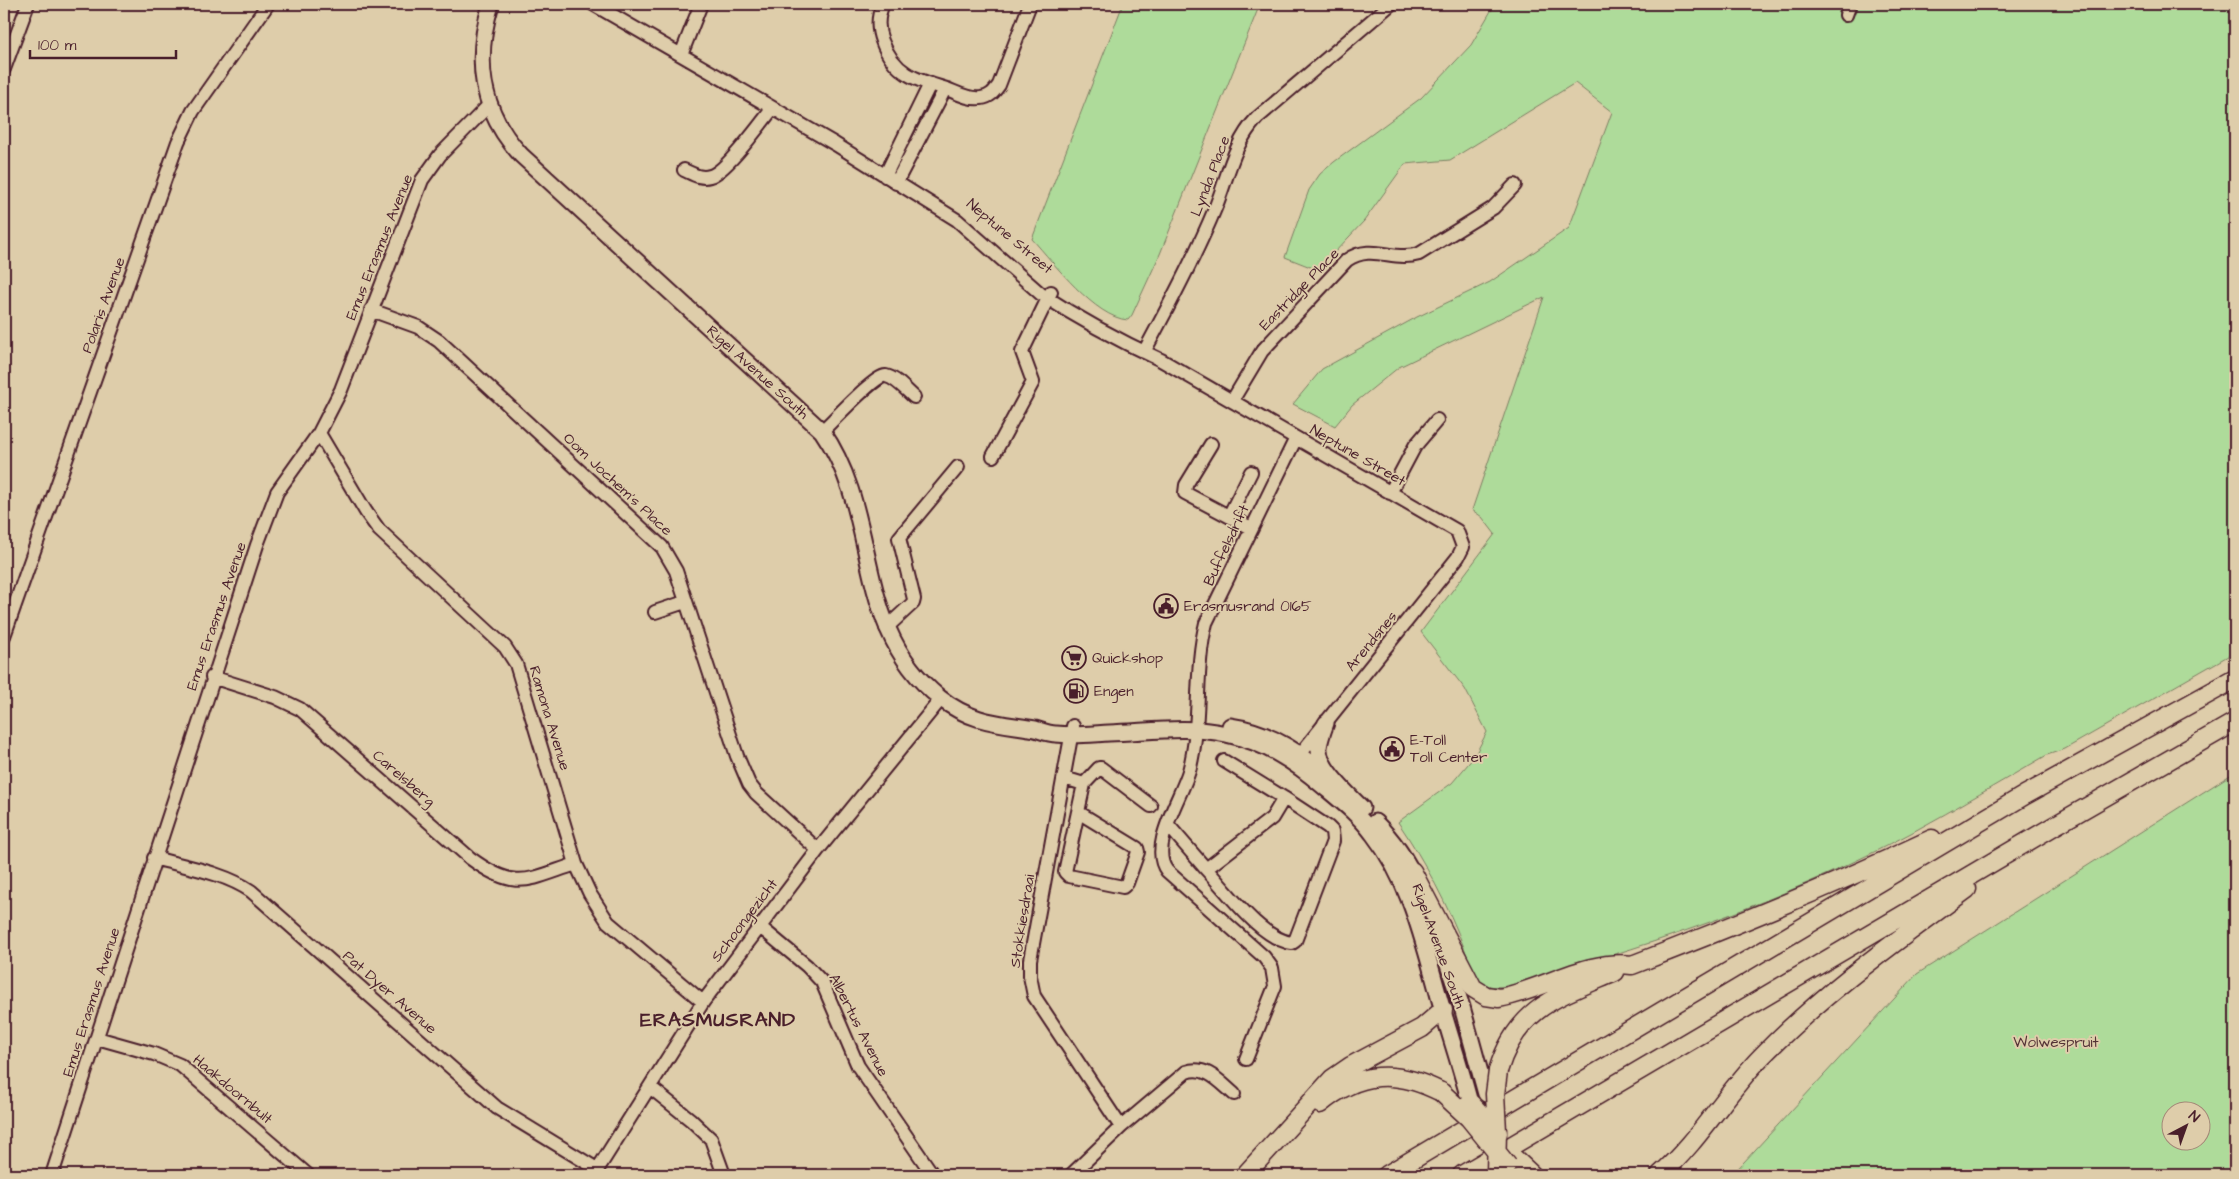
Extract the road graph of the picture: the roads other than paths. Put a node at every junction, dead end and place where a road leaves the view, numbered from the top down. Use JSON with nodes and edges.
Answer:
{"nodes":[{"id":1,"x":28,"y":4,"type":"edge"},
{"id":2,"x":268,"y":4,"type":"edge"},
{"id":3,"x":492,"y":4,"type":"edge"},
{"id":4,"x":593,"y":4,"type":"edge"},
{"id":5,"x":701,"y":4,"type":"edge"},
{"id":6,"x":883,"y":4,"type":"edge"},
{"id":7,"x":1030,"y":4,"type":"edge"},
{"id":8,"x":1391,"y":4,"type":"edge"},
{"id":9,"x":681,"y":55,"type":"junction"},
{"id":10,"x":4,"y":70,"type":"edge"},
{"id":11,"x":930,"y":84,"type":"junction"},
{"id":12,"x":945,"y":89,"type":"junction"},
{"id":13,"x":488,"y":106,"type":"junction"},
{"id":14,"x":773,"y":108,"type":"junction"},
{"id":15,"x":684,"y":170,"type":"dead end"},
{"id":16,"x":892,"y":177,"type":"junction"},
{"id":17,"x":1515,"y":185,"type":"dead end"},
{"id":18,"x":1049,"y":295,"type":"junction"},
{"id":19,"x":371,"y":310,"type":"junction"},
{"id":20,"x":1145,"y":350,"type":"junction"},
{"id":21,"x":914,"y":396,"type":"dead end"},
{"id":22,"x":1232,"y":401,"type":"junction"},
{"id":23,"x":1437,"y":420,"type":"dead end"},
{"id":24,"x":822,"y":431,"type":"junction"},
{"id":25,"x":318,"y":433,"type":"junction"},
{"id":26,"x":1296,"y":438,"type":"junction"},
{"id":27,"x":1211,"y":444,"type":"dead end"},
{"id":28,"x":993,"y":456,"type":"dead end"},
{"id":29,"x":958,"y":467,"type":"dead end"},
{"id":30,"x":1250,"y":472,"type":"dead end"},
{"id":31,"x":1390,"y":493,"type":"junction"},
{"id":32,"x":1229,"y":516,"type":"junction"},
{"id":33,"x":1251,"y":528,"type":"junction"},
{"id":34,"x":1459,"y":536,"type":"joint"},
{"id":35,"x":685,"y":602,"type":"junction"},
{"id":36,"x":655,"y":612,"type":"dead end"},
{"id":37,"x":886,"y":628,"type":"junction"},
{"id":38,"x":4,"y":636,"type":"edge"},
{"id":39,"x":212,"y":677,"type":"junction"},
{"id":40,"x":2235,"y":679,"type":"edge"},
{"id":41,"x":941,"y":699,"type":"junction"},
{"id":42,"x":2235,"y":722,"type":"edge"},
{"id":43,"x":1326,"y":723,"type":"junction"},
{"id":44,"x":1196,"y":726,"type":"junction"},
{"id":45,"x":1073,"y":730,"type":"junction"},
{"id":46,"x":1297,"y":759,"type":"junction"},
{"id":47,"x":1224,"y":761,"type":"dead end"},
{"id":48,"x":1064,"y":778,"type":"junction"},
{"id":49,"x":1084,"y":784,"type":"junction"},
{"id":50,"x":2025,"y":795,"type":"junction"},
{"id":51,"x":1284,"y":798,"type":"junction"},
{"id":52,"x":1151,"y":806,"type":"dead end"},
{"id":53,"x":1363,"y":809,"type":"junction"},
{"id":54,"x":1078,"y":812,"type":"junction"},
{"id":55,"x":1168,"y":825,"type":"junction"},
{"id":56,"x":2054,"y":826,"type":"junction"},
{"id":57,"x":818,"y":850,"type":"junction"},
{"id":58,"x":154,"y":858,"type":"junction"},
{"id":59,"x":576,"y":864,"type":"junction"},
{"id":60,"x":1206,"y":869,"type":"junction"},
{"id":61,"x":1412,"y":871,"type":"junction"},
{"id":62,"x":759,"y":926,"type":"junction"},
{"id":63,"x":1632,"y":965,"type":"junction"},
{"id":64,"x":703,"y":1002,"type":"junction"},
{"id":65,"x":1443,"y":1010,"type":"junction"},
{"id":66,"x":97,"y":1038,"type":"junction"},
{"id":67,"x":1246,"y":1059,"type":"dead end"},
{"id":68,"x":650,"y":1087,"type":"junction"},
{"id":69,"x":1234,"y":1094,"type":"dead end"},
{"id":70,"x":1478,"y":1098,"type":"junction"},
{"id":71,"x":1121,"y":1127,"type":"junction"},
{"id":72,"x":1700,"y":1131,"type":"junction"},
{"id":73,"x":1489,"y":1132,"type":"junction"},
{"id":74,"x":1506,"y":1167,"type":"edge"},
{"id":75,"x":595,"y":1172,"type":"edge"},
{"id":76,"x":52,"y":1175,"type":"edge"},
{"id":77,"x":308,"y":1175,"type":"edge"},
{"id":78,"x":724,"y":1175,"type":"edge"},
{"id":79,"x":933,"y":1175,"type":"edge"},
{"id":80,"x":1071,"y":1175,"type":"edge"},
{"id":81,"x":1245,"y":1175,"type":"edge"},
{"id":82,"x":1387,"y":1175,"type":"edge"},
{"id":83,"x":1462,"y":1175,"type":"edge"},
{"id":84,"x":1486,"y":1175,"type":"edge"},
{"id":85,"x":1532,"y":1175,"type":"edge"},
{"id":86,"x":1652,"y":1175,"type":"edge"},
{"id":87,"x":1660,"y":1175,"type":"edge"}],
"edges":[{"from":1,"to":10,"type":"street"},
{"from":2,"to":38,"type":"street","name":"Polaris Avenue"},
{"from":3,"to":13,"type":"main road","name":"Rigel Avenue South"},
{"from":4,"to":9,"type":"street","name":"Neptune Street"},
{"from":5,"to":9,"type":"street"},
{"from":6,"to":11,"type":"street"},
{"from":7,"to":12,"type":"street"},
{"from":8,"to":20,"type":"street","name":"Lynda Place"},
{"from":9,"to":14,"type":"street","name":"Neptune Street"},
{"from":11,"to":12,"type":"street"},
{"from":11,"to":16,"type":"street"},
{"from":12,"to":16,"type":"street"},
{"from":13,"to":19,"type":"street","name":"Emus Erasmus Avenue"},
{"from":13,"to":24,"type":"main road","name":"Rigel Avenue South"},
{"from":14,"to":15,"type":"street"},
{"from":14,"to":16,"type":"street","name":"Neptune Street"},
{"from":16,"to":18,"type":"street","name":"Neptune Street"},
{"from":17,"to":22,"type":"street","name":"Eastridge Place"},
{"from":18,"to":20,"type":"street","name":"Neptune Street"},
{"from":18,"to":28,"type":"street"},
{"from":19,"to":25,"type":"street","name":"Emus Erasmus Avenue"},
{"from":19,"to":35,"type":"street","name":"Oom Jochem's Place"},
{"from":20,"to":22,"type":"street","name":"Neptune Street"},
{"from":21,"to":24,"type":"street"},
{"from":22,"to":26,"type":"street","name":"Neptune Street"},
{"from":23,"to":31,"type":"street"},
{"from":24,"to":37,"type":"main road","name":"Rigel Avenue South"},
{"from":25,"to":39,"type":"street","name":"Emus Erasmus Avenue"},
{"from":25,"to":59,"type":"street","name":"Ramona Avenue"},
{"from":26,"to":31,"type":"street","name":"Neptune Street"},
{"from":26,"to":33,"type":"street","name":"Buffelsdrift"},
{"from":27,"to":32,"type":"street"},
{"from":29,"to":37,"type":"street"},
{"from":30,"to":32,"type":"street"},
{"from":31,"to":34,"type":"street","name":"Neptune Street"},
{"from":32,"to":33,"type":"street"},
{"from":33,"to":44,"type":"street","name":"Buffelsdrift"},
{"from":34,"to":43,"type":"street","name":"Arendsnes"},
{"from":35,"to":36,"type":"street"},
{"from":35,"to":57,"type":"street","name":"Oom Jochem's Place"},
{"from":37,"to":41,"type":"main road","name":"Rigel Avenue South"},
{"from":39,"to":58,"type":"street","name":"Emus Erasmus Avenue"},
{"from":39,"to":59,"type":"street","name":"Carelsberg"},
{"from":40,"to":50,"type":"highway"},
{"from":41,"to":45,"type":"main road","name":"Rigel Avenue South"},
{"from":41,"to":57,"type":"street","name":"Schoongezicht"},
{"from":42,"to":56,"type":"highway"},
{"from":43,"to":46,"type":"street","name":"Arendsnes"},
{"from":43,"to":53,"type":"main road"},
{"from":44,"to":45,"type":"main road","name":"Rigel Avenue South"},
{"from":44,"to":46,"type":"main road","name":"Rigel Avenue South"},
{"from":44,"to":55,"type":"street","name":"Buffelsdrift"},
{"from":45,"to":48,"type":"street","name":"Stokkiesdraai"},
{"from":46,"to":53,"type":"main road","name":"Rigel Avenue South"},
{"from":46,"to":65,"type":"main road","name":"Rigel Avenue South"},
{"from":47,"to":51,"type":"street"},
{"from":48,"to":49,"type":"street"},
{"from":48,"to":71,"type":"street","name":"Stokkiesdraai"},
{"from":49,"to":52,"type":"street"},
{"from":49,"to":54,"type":"street"},
{"from":50,"to":63,"type":"highway"},
{"from":50,"to":82,"type":"highway"},
{"from":51,"to":60,"type":"street"},
{"from":51,"to":60,"type":"street"},
{"from":53,"to":61,"type":"main road","name":"Rigel Avenue South"},
{"from":54,"to":54,"type":"street"},
{"from":55,"to":60,"type":"street"},
{"from":55,"to":67,"type":"street","name":"Buffelsdrift"},
{"from":56,"to":72,"type":"highway"},
{"from":56,"to":83,"type":"highway"},
{"from":57,"to":62,"type":"street","name":"Schoongezicht"},
{"from":58,"to":66,"type":"street","name":"Emus Erasmus Avenue"},
{"from":58,"to":75,"type":"street","name":"Pat Dyer Avenue"},
{"from":59,"to":64,"type":"street","name":"Ramona Avenue"},
{"from":61,"to":63,"type":"highway"},
{"from":61,"to":70,"type":"main road","name":"Rigel Avenue South"},
{"from":62,"to":64,"type":"street","name":"Schoongezicht"},
{"from":62,"to":79,"type":"street","name":"Albertus Avenue"},
{"from":63,"to":73,"type":"highway","bridge":true},
{"from":64,"to":68,"type":"street","name":"Schoongezicht"},
{"from":65,"to":70,"type":"main road","name":"Rigel Avenue South"},
{"from":65,"to":81,"type":"highway"},
{"from":66,"to":76,"type":"street","name":"Emus Erasmus Avenue"},
{"from":66,"to":77,"type":"street","name":"Haakdoornbult"},
{"from":68,"to":75,"type":"street","name":"Schoongezicht"},
{"from":68,"to":78,"type":"street"},
{"from":69,"to":71,"type":"street"},
{"from":70,"to":73,"type":"highway","bridge":true},
{"from":71,"to":80,"type":"street"},
{"from":72,"to":86,"type":"highway"},
{"from":72,"to":87,"type":"highway"},
{"from":73,"to":74,"type":"highway"},
{"from":73,"to":74,"type":"highway","bridge":true},
{"from":73,"to":81,"type":"highway","bridge":true},
{"from":73,"to":84,"type":"highway"},
{"from":74,"to":85,"type":"highway"}]}
